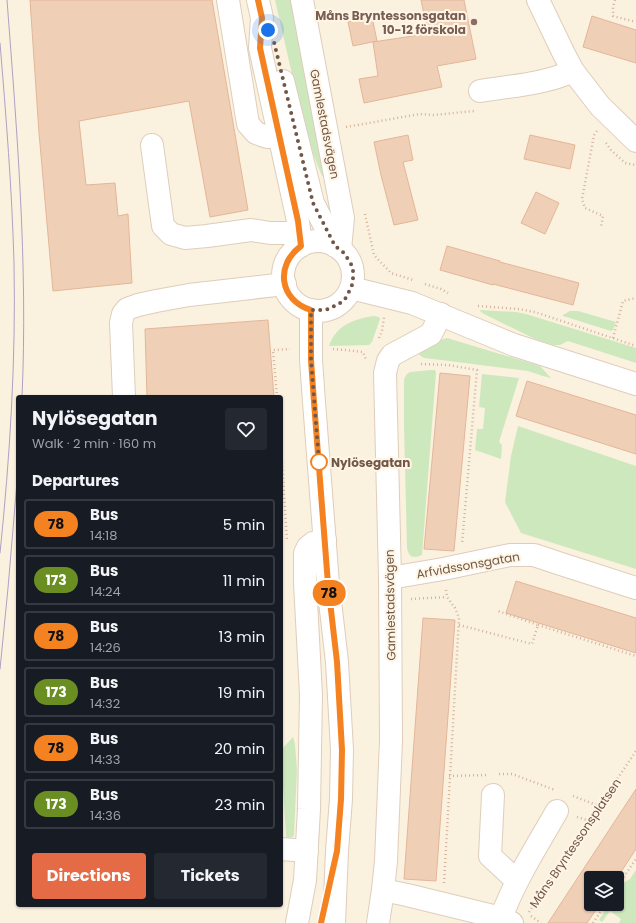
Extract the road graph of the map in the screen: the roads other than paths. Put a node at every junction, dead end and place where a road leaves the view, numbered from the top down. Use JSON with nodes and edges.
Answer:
{"nodes":[{"id":1,"x":228,"y":0,"type":"edge"},
{"id":2,"x":302,"y":0,"type":"edge"},
{"id":3,"x":538,"y":0,"type":"edge"},
{"id":4,"x":260,"y":9,"type":"edge"},
{"id":5,"x":573,"y":71,"type":"junction"},
{"id":6,"x":477,"y":101,"type":"road end"},
{"id":7,"x":280,"y":136,"type":"junction"},
{"id":8,"x":636,"y":141,"type":"edge"},
{"id":9,"x":152,"y":145,"type":"dead end"},
{"id":10,"x":300,"y":240,"type":"junction"},
{"id":11,"x":338,"y":247,"type":"junction"},
{"id":12,"x":285,"y":284,"type":"junction"},
{"id":13,"x":351,"y":288,"type":"junction"},
{"id":14,"x":311,"y":310,"type":"junction"},
{"id":15,"x":441,"y":314,"type":"junction"},
{"id":16,"x":636,"y":384,"type":"edge"},
{"id":17,"x":124,"y":395,"type":"edge"},
{"id":18,"x":325,"y":540,"type":"junction"},
{"id":19,"x":390,"y":578,"type":"junction"},
{"id":20,"x":636,"y":588,"type":"edge"},
{"id":21,"x":493,"y":781,"type":"road end"},
{"id":22,"x":309,"y":798,"type":"junction"},
{"id":23,"x":341,"y":798,"type":"junction"},
{"id":24,"x":561,"y":799,"type":"road end"},
{"id":25,"x":283,"y":849,"type":"edge"},
{"id":26,"x":307,"y":851,"type":"junction"},
{"id":27,"x":337,"y":851,"type":"junction"},
{"id":28,"x":517,"y":881,"type":"junction"},
{"id":29,"x":383,"y":890,"type":"junction"},
{"id":30,"x":514,"y":918,"type":"edge"},
{"id":31,"x":297,"y":923,"type":"edge"},
{"id":32,"x":321,"y":923,"type":"edge"},
{"id":33,"x":334,"y":923,"type":"edge"},
{"id":34,"x":378,"y":923,"type":"edge"}],
"edges":[{"from":1,"to":7,"type":"street"},
{"from":2,"to":11,"type":"street","name":"Gamlestadsvägen"},
{"from":3,"to":5,"type":"street"},
{"from":4,"to":7,"type":"street"},
{"from":4,"to":11,"type":"street"},
{"from":5,"to":6,"type":"street"},
{"from":5,"to":8,"type":"street"},
{"from":7,"to":10,"type":"street"},
{"from":9,"to":10,"type":"street"},
{"from":10,"to":11,"type":"street"},
{"from":10,"to":12,"type":"street"},
{"from":11,"to":13,"type":"street"},
{"from":12,"to":14,"type":"street"},
{"from":12,"to":17,"type":"street"},
{"from":13,"to":14,"type":"street"},
{"from":13,"to":15,"type":"street"},
{"from":14,"to":18,"type":"street"},
{"from":15,"to":16,"type":"street"},
{"from":15,"to":19,"type":"street","name":"Gamlestadsvägen"},
{"from":18,"to":22,"type":"street"},
{"from":18,"to":23,"type":"street"},
{"from":19,"to":20,"type":"street","name":"Arfvidssonsgatan"},
{"from":19,"to":29,"type":"street","name":"Gamlestadsvägen"},
{"from":21,"to":28,"type":"street"},
{"from":22,"to":23,"type":"street"},
{"from":22,"to":26,"type":"street"},
{"from":23,"to":27,"type":"street"},
{"from":24,"to":28,"type":"street","name":"Måns Bryntessonsplatsen"},
{"from":25,"to":26,"type":"street"},
{"from":26,"to":31,"type":"street"},
{"from":27,"to":32,"type":"street"},
{"from":27,"to":33,"type":"street"},
{"from":28,"to":30,"type":"street","name":"Måns Bryntessonsplatsen"},
{"from":29,"to":30,"type":"street"},
{"from":29,"to":34,"type":"street","name":"Gamlestadsvägen"}]}
